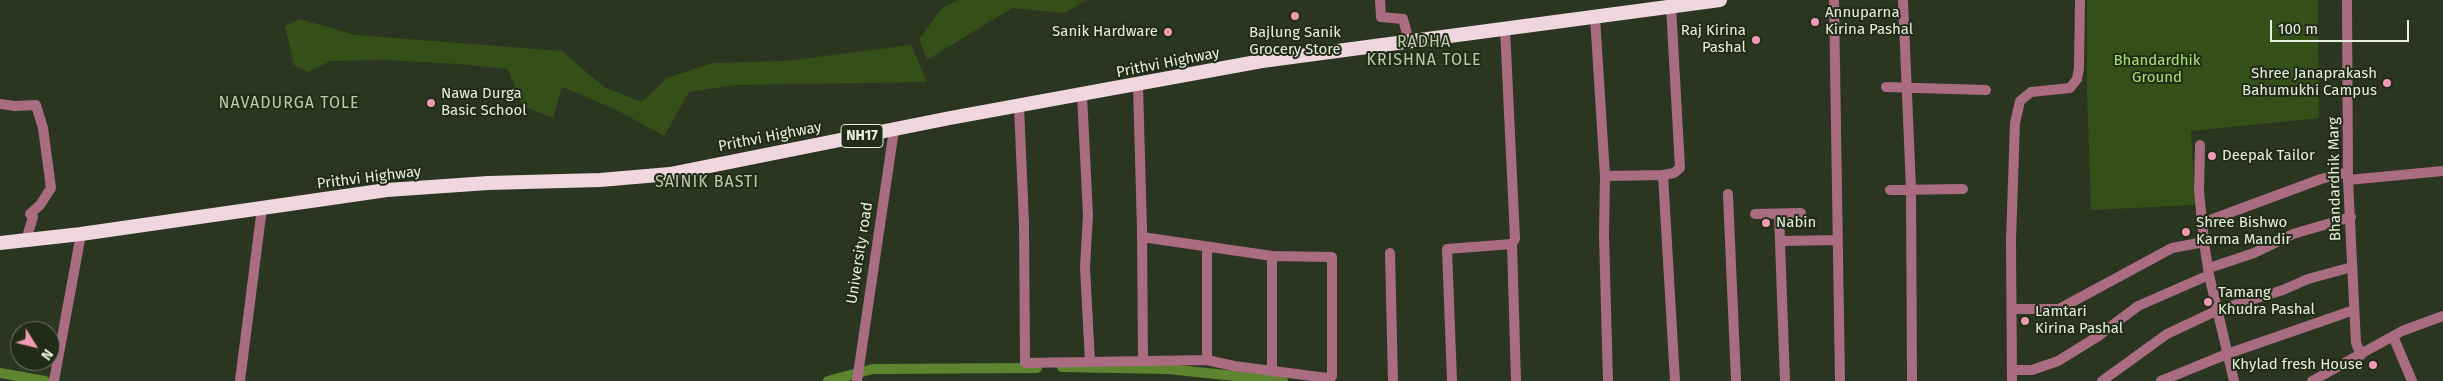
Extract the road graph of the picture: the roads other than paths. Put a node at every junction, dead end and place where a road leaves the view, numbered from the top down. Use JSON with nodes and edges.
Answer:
{"nodes":[{"id":1,"x":1380,"y":0,"type":"edge"},
{"id":2,"x":1720,"y":0,"type":"edge"},
{"id":3,"x":1834,"y":0,"type":"edge"},
{"id":4,"x":1840,"y":0,"type":"edge"},
{"id":5,"x":1903,"y":0,"type":"edge"},
{"id":6,"x":2080,"y":0,"type":"edge"},
{"id":7,"x":2347,"y":0,"type":"edge"},
{"id":8,"x":1671,"y":6,"type":"junction"},
{"id":9,"x":1595,"y":17,"type":"junction"},
{"id":10,"x":1505,"y":28,"type":"junction"},
{"id":11,"x":1409,"y":41,"type":"junction"},
{"id":12,"x":1138,"y":85,"type":"junction"},
{"id":13,"x":1886,"y":87,"type":"dead end"},
{"id":14,"x":1907,"y":87,"type":"junction"},
{"id":15,"x":1986,"y":90,"type":"dead end"},
{"id":16,"x":1082,"y":95,"type":"junction"},
{"id":17,"x":0,"y":104,"type":"edge"},
{"id":18,"x":1019,"y":106,"type":"junction"},
{"id":19,"x":894,"y":130,"type":"junction"},
{"id":20,"x":2200,"y":145,"type":"dead end"},
{"id":21,"x":2443,"y":171,"type":"edge"},
{"id":22,"x":1663,"y":175,"type":"junction"},
{"id":23,"x":1605,"y":176,"type":"junction"},
{"id":24,"x":2348,"y":176,"type":"junction"},
{"id":25,"x":1911,"y":189,"type":"junction"},
{"id":26,"x":1963,"y":189,"type":"dead end"},
{"id":27,"x":1890,"y":190,"type":"dead end"},
{"id":28,"x":1728,"y":194,"type":"dead end"},
{"id":29,"x":262,"y":208,"type":"junction"},
{"id":30,"x":1801,"y":213,"type":"dead end"},
{"id":31,"x":1755,"y":214,"type":"dead end"},
{"id":32,"x":1779,"y":214,"type":"junction"},
{"id":33,"x":2351,"y":217,"type":"junction"},
{"id":34,"x":2202,"y":223,"type":"junction"},
{"id":35,"x":81,"y":234,"type":"junction"},
{"id":36,"x":1142,"y":237,"type":"junction"},
{"id":37,"x":26,"y":240,"type":"junction"},
{"id":38,"x":1838,"y":240,"type":"junction"},
{"id":39,"x":1780,"y":241,"type":"junction"},
{"id":40,"x":2204,"y":242,"type":"junction"},
{"id":41,"x":0,"y":243,"type":"edge"},
{"id":42,"x":1512,"y":244,"type":"junction"},
{"id":43,"x":1207,"y":246,"type":"junction"},
{"id":44,"x":1390,"y":253,"type":"dead end"},
{"id":45,"x":1272,"y":256,"type":"junction"},
{"id":46,"x":2352,"y":267,"type":"junction"},
{"id":47,"x":2209,"y":271,"type":"junction"},
{"id":48,"x":2012,"y":309,"type":"junction"},
{"id":49,"x":2218,"y":310,"type":"junction"},
{"id":50,"x":2354,"y":310,"type":"junction"},
{"id":51,"x":2443,"y":316,"type":"edge"},
{"id":52,"x":2393,"y":336,"type":"junction"},
{"id":53,"x":2227,"y":354,"type":"junction"},
{"id":54,"x":2361,"y":355,"type":"junction"},
{"id":55,"x":1143,"y":360,"type":"junction"},
{"id":56,"x":1206,"y":360,"type":"junction"},
{"id":57,"x":1090,"y":362,"type":"junction"},
{"id":58,"x":1272,"y":369,"type":"junction"},
{"id":59,"x":2012,"y":370,"type":"junction"},
{"id":60,"x":1330,"y":379,"type":"edge"},
{"id":61,"x":2325,"y":379,"type":"edge"},
{"id":62,"x":54,"y":381,"type":"edge"},
{"id":63,"x":240,"y":381,"type":"edge"},
{"id":64,"x":857,"y":381,"type":"edge"},
{"id":65,"x":1393,"y":381,"type":"edge"},
{"id":66,"x":1452,"y":381,"type":"edge"},
{"id":67,"x":1516,"y":381,"type":"edge"},
{"id":68,"x":1608,"y":381,"type":"edge"},
{"id":69,"x":1675,"y":381,"type":"edge"},
{"id":70,"x":1736,"y":381,"type":"edge"},
{"id":71,"x":1785,"y":381,"type":"edge"},
{"id":72,"x":1840,"y":381,"type":"edge"},
{"id":73,"x":1912,"y":381,"type":"edge"},
{"id":74,"x":2012,"y":381,"type":"edge"},
{"id":75,"x":2102,"y":381,"type":"edge"},
{"id":76,"x":2161,"y":381,"type":"edge"},
{"id":77,"x":2234,"y":381,"type":"edge"},
{"id":78,"x":2312,"y":381,"type":"edge"},
{"id":79,"x":2412,"y":381,"type":"edge"}],
"edges":[{"from":1,"to":11,"type":"street"},
{"from":2,"to":8,"type":"highway","name":"Prithvi Highway","number":"NH17"},
{"from":3,"to":4,"type":"street"},
{"from":3,"to":38,"type":"street"},
{"from":5,"to":14,"type":"street"},
{"from":6,"to":48,"type":"street"},
{"from":7,"to":24,"type":"street","name":"Bhandardhik Marg"},
{"from":8,"to":9,"type":"highway","name":"Prithvi Highway","number":"NH17"},
{"from":8,"to":22,"type":"street"},
{"from":9,"to":10,"type":"highway","name":"Prithvi Highway","number":"NH17"},
{"from":9,"to":23,"type":"street"},
{"from":10,"to":11,"type":"highway","name":"Prithvi Highway","number":"NH17"},
{"from":10,"to":42,"type":"street"},
{"from":11,"to":12,"type":"highway","name":"Prithvi Highway","number":"NH17"},
{"from":12,"to":16,"type":"highway","name":"Prithvi Highway","number":"NH17"},
{"from":12,"to":36,"type":"street"},
{"from":13,"to":14,"type":"street"},
{"from":14,"to":15,"type":"street"},
{"from":14,"to":25,"type":"street"},
{"from":16,"to":18,"type":"highway","name":"Prithvi Highway","number":"NH17"},
{"from":16,"to":57,"type":"street"},
{"from":17,"to":37,"type":"street"},
{"from":18,"to":19,"type":"highway","name":"Prithvi Highway","number":"NH17"},
{"from":18,"to":57,"type":"street"},
{"from":19,"to":29,"type":"highway","name":"Prithvi Highway","number":"NH17"},
{"from":19,"to":64,"type":"street","name":"University road"},
{"from":20,"to":34,"type":"street"},
{"from":21,"to":24,"type":"street"},
{"from":22,"to":23,"type":"street"},
{"from":22,"to":69,"type":"street"},
{"from":23,"to":68,"type":"street"},
{"from":24,"to":33,"type":"street","name":"Bhandardhik Marg"},
{"from":24,"to":34,"type":"street"},
{"from":25,"to":26,"type":"street"},
{"from":25,"to":27,"type":"street"},
{"from":25,"to":73,"type":"street"},
{"from":28,"to":70,"type":"street"},
{"from":29,"to":35,"type":"highway","name":"Prithvi Highway","number":"NH17"},
{"from":29,"to":63,"type":"street"},
{"from":30,"to":32,"type":"street"},
{"from":31,"to":32,"type":"street"},
{"from":32,"to":39,"type":"street"},
{"from":33,"to":46,"type":"street","name":"Bhandardhik Marg"},
{"from":33,"to":47,"type":"street"},
{"from":34,"to":40,"type":"street"},
{"from":35,"to":37,"type":"highway","name":"Prithvi Highway","number":"NH17"},
{"from":35,"to":62,"type":"street"},
{"from":36,"to":43,"type":"street"},
{"from":36,"to":55,"type":"street"},
{"from":37,"to":41,"type":"highway","name":"Prithvi Highway","number":"NH17"},
{"from":38,"to":39,"type":"street"},
{"from":38,"to":72,"type":"street"},
{"from":39,"to":71,"type":"street"},
{"from":40,"to":47,"type":"street"},
{"from":40,"to":48,"type":"street"},
{"from":42,"to":66,"type":"street"},
{"from":42,"to":67,"type":"street"},
{"from":43,"to":45,"type":"street"},
{"from":43,"to":56,"type":"street"},
{"from":44,"to":65,"type":"street"},
{"from":45,"to":58,"type":"street"},
{"from":45,"to":60,"type":"street"},
{"from":46,"to":49,"type":"street"},
{"from":46,"to":50,"type":"street","name":"Bhandardhik Marg"},
{"from":47,"to":49,"type":"street"},
{"from":47,"to":59,"type":"street"},
{"from":48,"to":59,"type":"street"},
{"from":49,"to":53,"type":"street"},
{"from":49,"to":75,"type":"street"},
{"from":50,"to":53,"type":"street"},
{"from":50,"to":54,"type":"street","name":"Bhandardhik Marg"},
{"from":51,"to":52,"type":"street"},
{"from":52,"to":54,"type":"street"},
{"from":52,"to":79,"type":"street"},
{"from":53,"to":76,"type":"street"},
{"from":53,"to":77,"type":"street"},
{"from":54,"to":61,"type":"street"},
{"from":55,"to":56,"type":"street"},
{"from":55,"to":57,"type":"street"},
{"from":56,"to":58,"type":"street"},
{"from":58,"to":60,"type":"street"},
{"from":59,"to":74,"type":"street"},
{"from":61,"to":78,"type":"street"}]}
